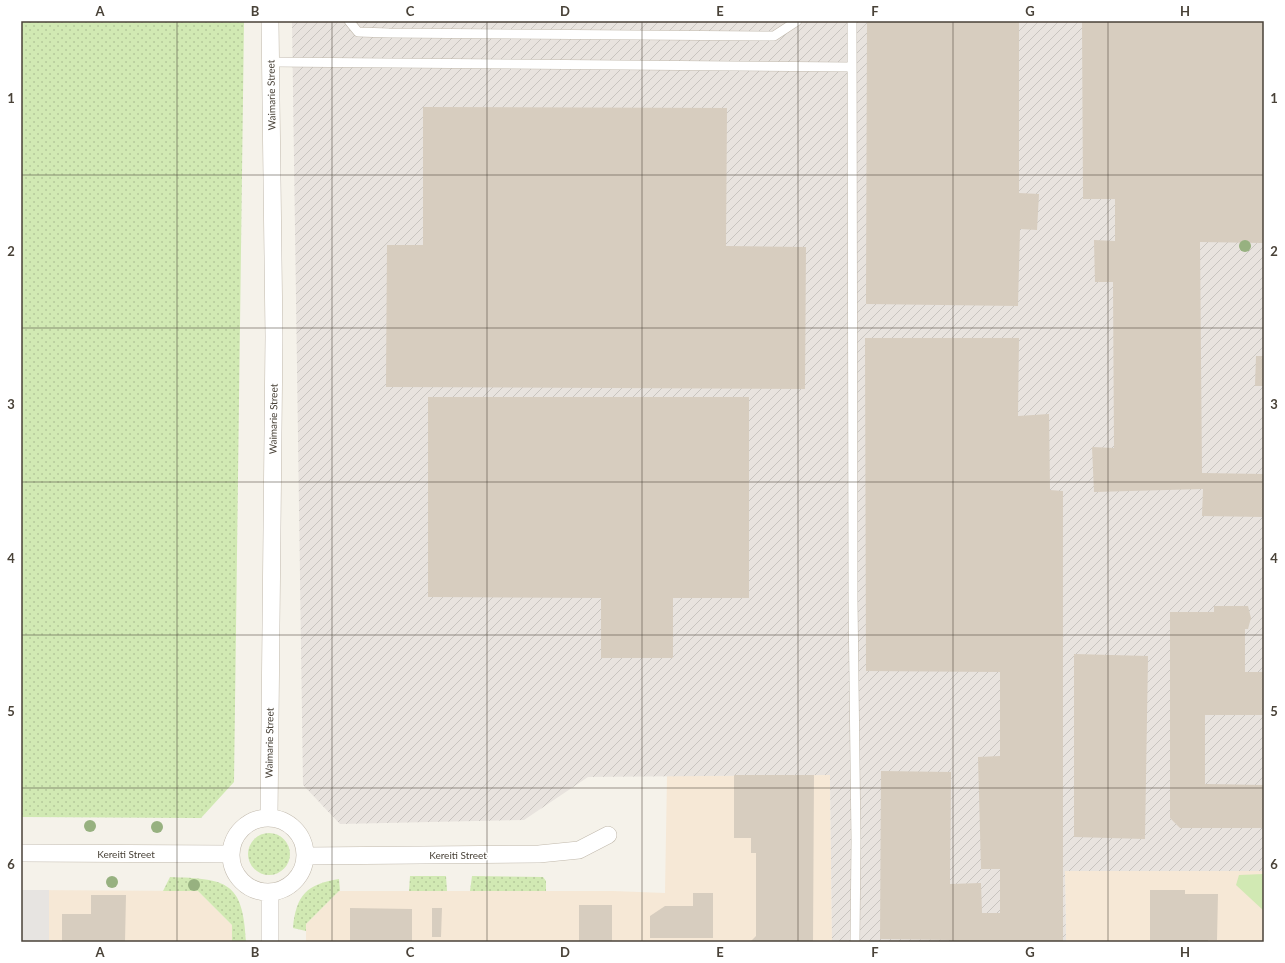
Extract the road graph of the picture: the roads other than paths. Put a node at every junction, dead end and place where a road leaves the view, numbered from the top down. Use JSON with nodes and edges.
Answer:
{"nodes":[{"id":1,"x":270,"y":21,"type":"edge"},
{"id":2,"x":349,"y":21,"type":"edge"},
{"id":3,"x":797,"y":21,"type":"edge"},
{"id":4,"x":852,"y":21,"type":"edge"},
{"id":5,"x":271,"y":62,"type":"junction"},
{"id":6,"x":852,"y":68,"type":"junction"},
{"id":7,"x":269,"y":818,"type":"junction"},
{"id":8,"x":608,"y":835,"type":"dead end"},
{"id":9,"x":21,"y":854,"type":"edge"},
{"id":10,"x":231,"y":854,"type":"junction"},
{"id":11,"x":305,"y":856,"type":"junction"},
{"id":12,"x":270,"y":892,"type":"junction"},
{"id":13,"x":270,"y":942,"type":"edge"},
{"id":14,"x":855,"y":942,"type":"edge"}],
"edges":[{"from":1,"to":5,"type":"street","name":"Waimarie Street"},
{"from":2,"to":3,"type":"lane"},
{"from":4,"to":6,"type":"lane"},
{"from":5,"to":6,"type":"lane"},
{"from":5,"to":7,"type":"street","name":"Waimarie Street"},
{"from":6,"to":14,"type":"lane"},
{"from":7,"to":10,"type":"street"},
{"from":7,"to":11,"type":"street"},
{"from":8,"to":11,"type":"street","name":"Kereiti Street"},
{"from":9,"to":10,"type":"street","name":"Kereiti Street"},
{"from":10,"to":12,"type":"street"},
{"from":11,"to":12,"type":"street"},
{"from":12,"to":13,"type":"street"}]}
